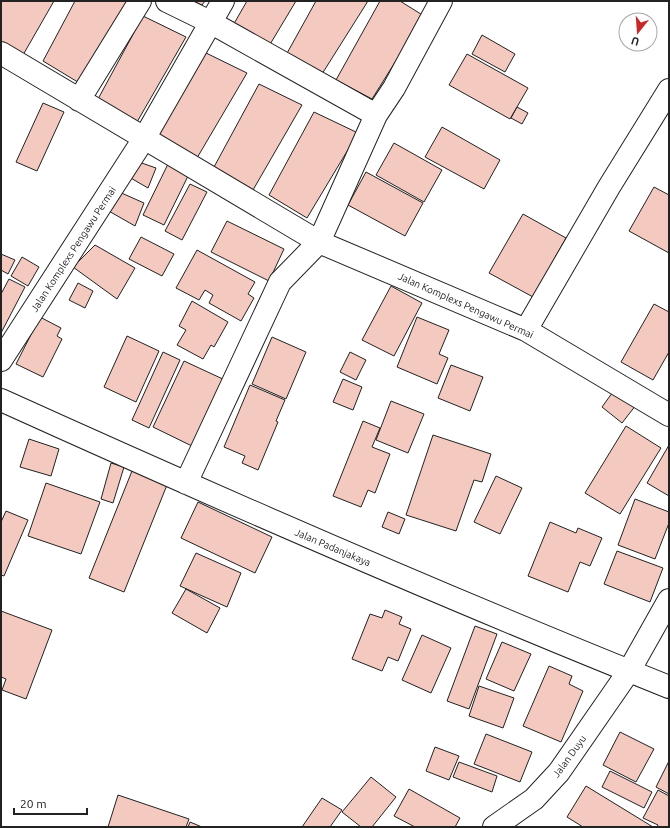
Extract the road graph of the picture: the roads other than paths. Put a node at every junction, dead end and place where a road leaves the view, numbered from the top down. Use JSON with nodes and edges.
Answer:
{"nodes":[{"id":1,"x":140,"y":1,"type":"edge"},
{"id":2,"x":167,"y":1,"type":"edge"},
{"id":3,"x":223,"y":1,"type":"edge"},
{"id":4,"x":436,"y":3,"type":"edge"},
{"id":5,"x":210,"y":22,"type":"junction"},
{"id":6,"x":1,"y":53,"type":"edge"},
{"id":7,"x":669,"y":90,"type":"edge"},
{"id":8,"x":79,"y":100,"type":"junction"},
{"id":9,"x":376,"y":115,"type":"junction"},
{"id":10,"x":145,"y":137,"type":"junction"},
{"id":11,"x":319,"y":242,"type":"junction"},
{"id":12,"x":526,"y":330,"type":"junction"},
{"id":13,"x":1,"y":360,"type":"edge"},
{"id":14,"x":1,"y":400,"type":"edge"},
{"id":15,"x":669,"y":415,"type":"edge"},
{"id":16,"x":186,"y":483,"type":"junction"},
{"id":17,"x":669,"y":600,"type":"edge"},
{"id":18,"x":629,"y":671,"type":"junction"},
{"id":19,"x":669,"y":687,"type":"edge"},
{"id":20,"x":494,"y":827,"type":"edge"}],
"edges":[{"from":1,"to":8,"type":"street"},
{"from":2,"to":5,"type":"street"},
{"from":3,"to":5,"type":"street"},
{"from":4,"to":9,"type":"street"},
{"from":5,"to":9,"type":"street"},
{"from":5,"to":10,"type":"street"},
{"from":6,"to":8,"type":"street","name":"Jalan Komplexs Pengawu Permai"},
{"from":7,"to":12,"type":"street"},
{"from":8,"to":10,"type":"street","name":"Jalan Komplexs Pengawu Permai"},
{"from":9,"to":11,"type":"street"},
{"from":10,"to":11,"type":"street","name":"Jalan Komplexs Pengawu Permai"},
{"from":10,"to":13,"type":"street","name":"Jalan Komplexs Pengawu Permai"},
{"from":11,"to":12,"type":"street","name":"Jalan Komplexs Pengawu Permai"},
{"from":11,"to":16,"type":"street"},
{"from":12,"to":15,"type":"street","name":"Jalan Komplexs Pengawu Permai"},
{"from":14,"to":16,"type":"street","name":"Jalan Padanjakaya"},
{"from":16,"to":18,"type":"street","name":"Jalan Padanjakaya"},
{"from":17,"to":18,"type":"street"},
{"from":18,"to":19,"type":"street","name":"Jalan Padanjakaya"},
{"from":18,"to":20,"type":"street","name":"Jalan Duyu"}]}
